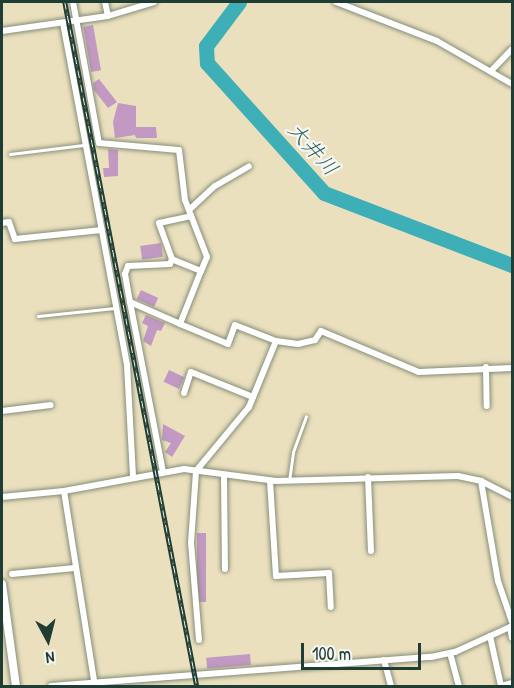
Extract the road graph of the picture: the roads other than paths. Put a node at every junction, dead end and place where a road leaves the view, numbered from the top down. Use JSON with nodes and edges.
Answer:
{"nodes":[{"id":1,"x":73,"y":2,"type":"edge"},
{"id":2,"x":105,"y":2,"type":"edge"},
{"id":3,"x":154,"y":2,"type":"edge"},
{"id":4,"x":336,"y":2,"type":"edge"},
{"id":5,"x":108,"y":16,"type":"junction"},
{"id":6,"x":77,"y":21,"type":"junction"},
{"id":7,"x":63,"y":23,"type":"junction"},
{"id":8,"x":2,"y":32,"type":"edge"},
{"id":9,"x":513,"y":49,"type":"edge"},
{"id":10,"x":491,"y":71,"type":"junction"},
{"id":11,"x":513,"y":84,"type":"edge"},
{"id":12,"x":83,"y":145,"type":"junction"},
{"id":13,"x":10,"y":154,"type":"dead end"},
{"id":14,"x":249,"y":166,"type":"dead end"},
{"id":15,"x":190,"y":213,"type":"junction"},
{"id":16,"x":2,"y":223,"type":"edge"},
{"id":17,"x":102,"y":230,"type":"junction"},
{"id":18,"x":172,"y":259,"type":"junction"},
{"id":19,"x":201,"y":271,"type":"junction"},
{"id":20,"x":130,"y":302,"type":"junction"},
{"id":21,"x":115,"y":308,"type":"junction"},
{"id":22,"x":39,"y":316,"type":"dead end"},
{"id":23,"x":180,"y":324,"type":"junction"},
{"id":24,"x":276,"y":341,"type":"junction"},
{"id":25,"x":486,"y":367,"type":"junction"},
{"id":26,"x":513,"y":368,"type":"edge"},
{"id":27,"x":184,"y":393,"type":"dead end"},
{"id":28,"x":253,"y":397,"type":"junction"},
{"id":29,"x":51,"y":405,"type":"dead end"},
{"id":30,"x":487,"y":406,"type":"dead end"},
{"id":31,"x":2,"y":411,"type":"edge"},
{"id":32,"x":306,"y":416,"type":"dead end"},
{"id":33,"x":196,"y":471,"type":"junction"},
{"id":34,"x":163,"y":472,"type":"junction"},
{"id":35,"x":133,"y":477,"type":"junction"},
{"id":36,"x":224,"y":477,"type":"junction"},
{"id":37,"x":369,"y":477,"type":"junction"},
{"id":38,"x":270,"y":481,"type":"junction"},
{"id":39,"x":289,"y":481,"type":"junction"},
{"id":40,"x":481,"y":481,"type":"junction"},
{"id":41,"x":64,"y":491,"type":"junction"},
{"id":42,"x":2,"y":497,"type":"edge"},
{"id":43,"x":513,"y":497,"type":"edge"},
{"id":44,"x":372,"y":551,"type":"dead end"},
{"id":45,"x":75,"y":568,"type":"junction"},
{"id":46,"x":225,"y":569,"type":"dead end"},
{"id":47,"x":12,"y":574,"type":"dead end"},
{"id":48,"x":2,"y":584,"type":"edge"},
{"id":49,"x":331,"y":607,"type":"dead end"},
{"id":50,"x":512,"y":625,"type":"edge"},
{"id":51,"x":490,"y":636,"type":"junction"},
{"id":52,"x":513,"y":638,"type":"edge"},
{"id":53,"x":199,"y":640,"type":"dead end"},
{"id":54,"x":450,"y":653,"type":"junction"},
{"id":55,"x":384,"y":660,"type":"junction"},
{"id":56,"x":513,"y":683,"type":"edge"},
{"id":57,"x":95,"y":684,"type":"edge"},
{"id":58,"x":16,"y":687,"type":"edge"},
{"id":59,"x":51,"y":687,"type":"edge"},
{"id":60,"x":391,"y":687,"type":"edge"},
{"id":61,"x":459,"y":687,"type":"edge"},
{"id":62,"x":501,"y":687,"type":"edge"}],
"edges":[{"from":1,"to":6,"type":"street"},
{"from":2,"to":5,"type":"street"},
{"from":3,"to":5,"type":"street"},
{"from":4,"to":10,"type":"street"},
{"from":5,"to":6,"type":"street"},
{"from":6,"to":7,"type":"street"},
{"from":6,"to":15,"type":"street"},
{"from":7,"to":8,"type":"street"},
{"from":7,"to":12,"type":"street"},
{"from":9,"to":10,"type":"street"},
{"from":10,"to":11,"type":"street"},
{"from":12,"to":13,"type":"lane"},
{"from":12,"to":17,"type":"street"},
{"from":14,"to":15,"type":"street"},
{"from":15,"to":18,"type":"street"},
{"from":15,"to":19,"type":"street"},
{"from":16,"to":17,"type":"street"},
{"from":17,"to":21,"type":"street"},
{"from":18,"to":19,"type":"street"},
{"from":18,"to":20,"type":"street"},
{"from":19,"to":23,"type":"street"},
{"from":20,"to":23,"type":"street"},
{"from":20,"to":34,"type":"street"},
{"from":21,"to":22,"type":"lane"},
{"from":21,"to":35,"type":"street"},
{"from":23,"to":24,"type":"street"},
{"from":24,"to":25,"type":"street"},
{"from":24,"to":28,"type":"street"},
{"from":25,"to":26,"type":"street"},
{"from":25,"to":30,"type":"street"},
{"from":27,"to":28,"type":"street"},
{"from":28,"to":33,"type":"street"},
{"from":29,"to":31,"type":"street"},
{"from":32,"to":39,"type":"lane"},
{"from":33,"to":34,"type":"street"},
{"from":33,"to":36,"type":"street"},
{"from":33,"to":53,"type":"street"},
{"from":34,"to":35,"type":"street"},
{"from":35,"to":41,"type":"street"},
{"from":36,"to":38,"type":"street"},
{"from":36,"to":46,"type":"street"},
{"from":37,"to":39,"type":"street"},
{"from":37,"to":40,"type":"street"},
{"from":37,"to":44,"type":"street"},
{"from":38,"to":39,"type":"street"},
{"from":38,"to":49,"type":"street"},
{"from":40,"to":43,"type":"street"},
{"from":40,"to":50,"type":"street"},
{"from":41,"to":42,"type":"street"},
{"from":41,"to":45,"type":"street"},
{"from":45,"to":47,"type":"street"},
{"from":45,"to":57,"type":"street"},
{"from":48,"to":58,"type":"street"},
{"from":50,"to":51,"type":"street"},
{"from":50,"to":52,"type":"street"},
{"from":51,"to":54,"type":"street"},
{"from":51,"to":62,"type":"street"},
{"from":54,"to":55,"type":"street"},
{"from":54,"to":61,"type":"street"},
{"from":55,"to":57,"type":"street"},
{"from":55,"to":60,"type":"street"},
{"from":56,"to":62,"type":"street"},
{"from":57,"to":59,"type":"street"}]}
